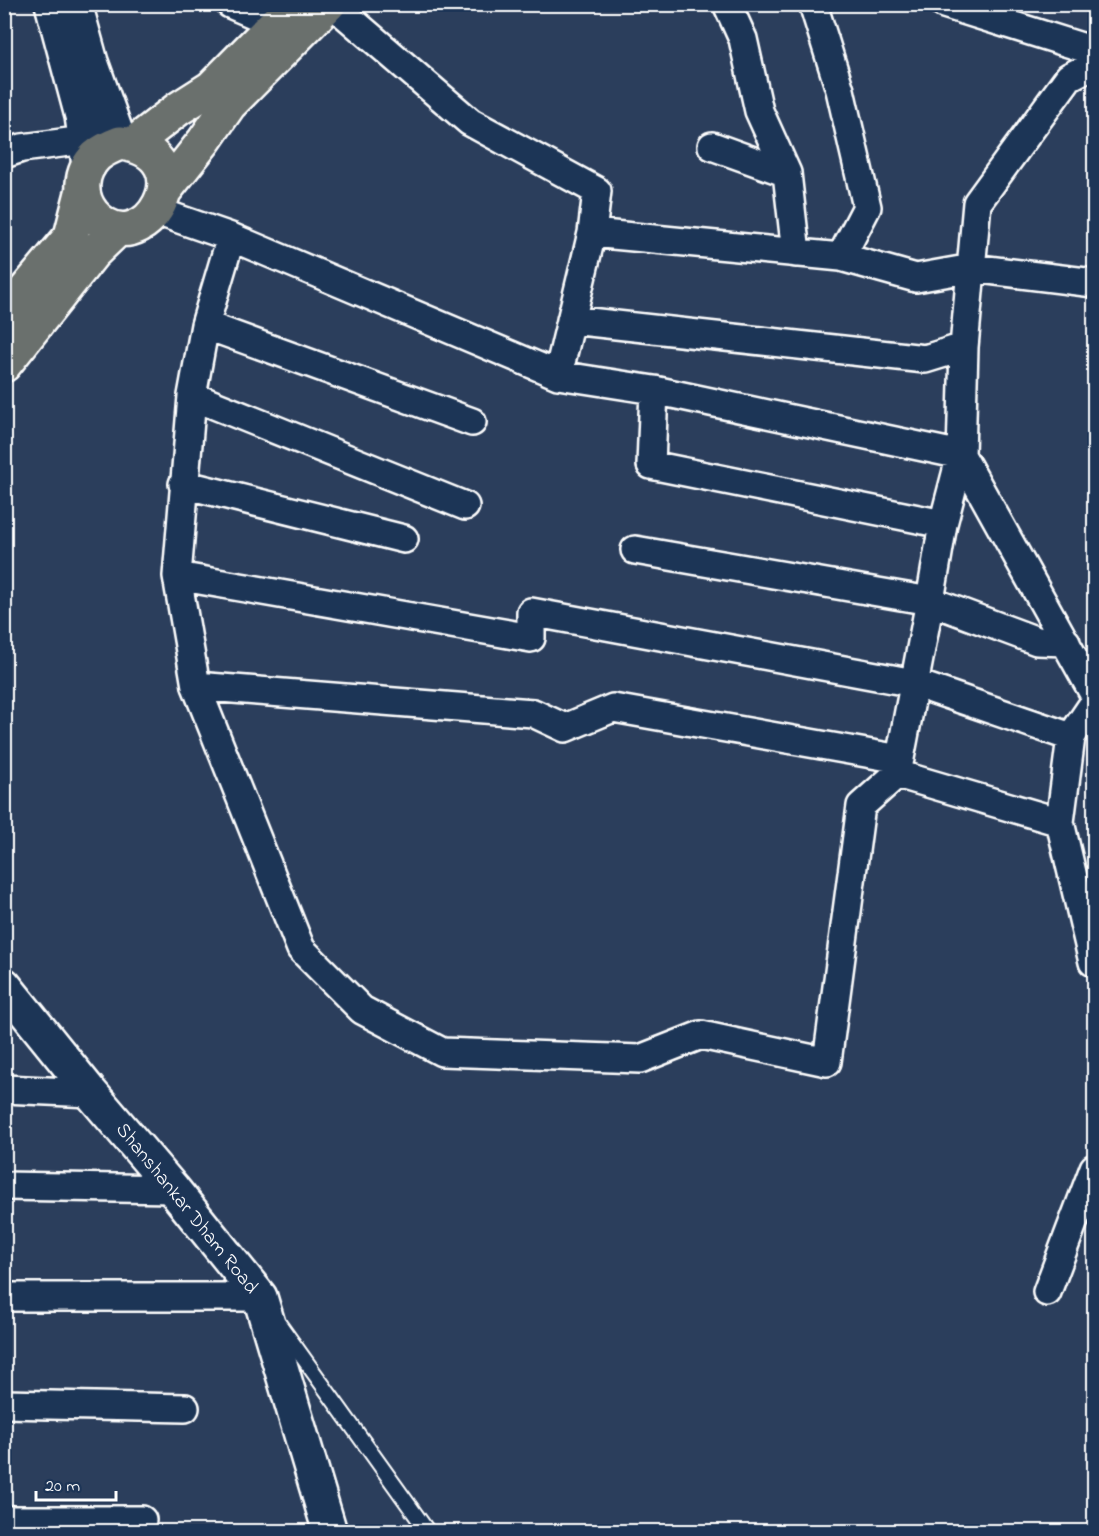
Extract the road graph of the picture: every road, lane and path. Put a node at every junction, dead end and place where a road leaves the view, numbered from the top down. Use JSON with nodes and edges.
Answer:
{"nodes":[{"id":1,"x":52,"y":4,"type":"edge"},
{"id":2,"x":75,"y":4,"type":"edge"},
{"id":3,"x":230,"y":4,"type":"edge"},
{"id":4,"x":294,"y":4,"type":"edge"},
{"id":5,"x":727,"y":4,"type":"edge"},
{"id":6,"x":813,"y":4,"type":"edge"},
{"id":7,"x":944,"y":4,"type":"edge"},
{"id":8,"x":336,"y":9,"type":"edge"},
{"id":9,"x":258,"y":16,"type":"dead end"},
{"id":10,"x":1095,"y":51,"type":"edge"},
{"id":11,"x":1095,"y":64,"type":"edge"},
{"id":12,"x":127,"y":143,"type":"junction"},
{"id":13,"x":89,"y":144,"type":"junction"},
{"id":14,"x":712,"y":146,"type":"dead end"},
{"id":15,"x":4,"y":154,"type":"edge"},
{"id":16,"x":787,"y":173,"type":"junction"},
{"id":17,"x":164,"y":205,"type":"junction"},
{"id":18,"x":118,"y":229,"type":"junction"},
{"id":19,"x":592,"y":233,"type":"junction"},
{"id":20,"x":231,"y":237,"type":"junction"},
{"id":21,"x":796,"y":253,"type":"junction"},
{"id":22,"x":841,"y":257,"type":"junction"},
{"id":23,"x":972,"y":268,"type":"junction"},
{"id":24,"x":1095,"y":283,"type":"edge"},
{"id":25,"x":4,"y":316,"type":"edge"},
{"id":26,"x":571,"y":320,"type":"junction"},
{"id":27,"x":205,"y":325,"type":"junction"},
{"id":28,"x":964,"y":347,"type":"junction"},
{"id":29,"x":4,"y":365,"type":"edge"},
{"id":30,"x":558,"y":375,"type":"junction"},
{"id":31,"x":654,"y":390,"type":"junction"},
{"id":32,"x":192,"y":396,"type":"junction"},
{"id":33,"x":472,"y":422,"type":"dead end"},
{"id":34,"x":961,"y":455,"type":"junction"},
{"id":35,"x":183,"y":484,"type":"junction"},
{"id":36,"x":465,"y":506,"type":"dead end"},
{"id":37,"x":943,"y":524,"type":"junction"},
{"id":38,"x":404,"y":539,"type":"dead end"},
{"id":39,"x":635,"y":550,"type":"dead end"},
{"id":40,"x":177,"y":576,"type":"junction"},
{"id":41,"x":930,"y":601,"type":"junction"},
{"id":42,"x":1066,"y":642,"type":"junction"},
{"id":43,"x":914,"y":683,"type":"junction"},
{"id":44,"x":196,"y":686,"type":"junction"},
{"id":45,"x":1095,"y":694,"type":"edge"},
{"id":46,"x":1095,"y":703,"type":"edge"},
{"id":47,"x":1071,"y":736,"type":"junction"},
{"id":48,"x":898,"y":767,"type":"junction"},
{"id":49,"x":1060,"y":822,"type":"junction"},
{"id":50,"x":1086,"y":895,"type":"edge"},
{"id":51,"x":1093,"y":962,"type":"dead end"},
{"id":52,"x":4,"y":986,"type":"edge"},
{"id":53,"x":4,"y":1089,"type":"edge"},
{"id":54,"x":90,"y":1093,"type":"junction"},
{"id":55,"x":1095,"y":1168,"type":"edge"},
{"id":56,"x":4,"y":1186,"type":"edge"},
{"id":57,"x":172,"y":1189,"type":"junction"},
{"id":58,"x":1047,"y":1292,"type":"dead end"},
{"id":59,"x":4,"y":1296,"type":"edge"},
{"id":60,"x":260,"y":1297,"type":"junction"},
{"id":61,"x":4,"y":1404,"type":"edge"},
{"id":62,"x":185,"y":1408,"type":"dead end"},
{"id":63,"x":4,"y":1520,"type":"edge"},
{"id":64,"x":142,"y":1520,"type":"dead end"},
{"id":65,"x":330,"y":1532,"type":"edge"},
{"id":66,"x":428,"y":1532,"type":"edge"}],
"edges":[{"from":1,"to":13,"type":"street"},
{"from":2,"to":13,"type":"street"},
{"from":3,"to":9,"type":"street"},
{"from":4,"to":12,"type":"highway"},
{"from":5,"to":16,"type":"street"},
{"from":6,"to":22,"type":"street"},
{"from":7,"to":10,"type":"street"},
{"from":8,"to":17,"type":"highway"},
{"from":8,"to":19,"type":"street"},
{"from":11,"to":23,"type":"street"},
{"from":12,"to":13,"type":"highway"},
{"from":12,"to":17,"type":"highway"},
{"from":13,"to":15,"type":"street"},
{"from":13,"to":18,"type":"highway"},
{"from":13,"to":25,"type":"highway"},
{"from":14,"to":16,"type":"street"},
{"from":16,"to":21,"type":"street"},
{"from":17,"to":18,"type":"highway"},
{"from":17,"to":20,"type":"street"},
{"from":18,"to":29,"type":"highway"},
{"from":19,"to":21,"type":"street"},
{"from":19,"to":26,"type":"street"},
{"from":20,"to":27,"type":"street"},
{"from":20,"to":30,"type":"street"},
{"from":21,"to":22,"type":"street"},
{"from":22,"to":23,"type":"street"},
{"from":23,"to":24,"type":"street"},
{"from":23,"to":28,"type":"street"},
{"from":26,"to":28,"type":"street"},
{"from":26,"to":30,"type":"street"},
{"from":27,"to":32,"type":"street"},
{"from":27,"to":33,"type":"street"},
{"from":28,"to":34,"type":"street"},
{"from":30,"to":31,"type":"street"},
{"from":31,"to":34,"type":"street"},
{"from":31,"to":37,"type":"street"},
{"from":32,"to":35,"type":"street"},
{"from":32,"to":36,"type":"street"},
{"from":34,"to":37,"type":"street"},
{"from":34,"to":42,"type":"street"},
{"from":35,"to":38,"type":"street"},
{"from":35,"to":40,"type":"street"},
{"from":37,"to":41,"type":"street"},
{"from":39,"to":41,"type":"street"},
{"from":40,"to":43,"type":"street"},
{"from":40,"to":44,"type":"street"},
{"from":41,"to":42,"type":"street"},
{"from":41,"to":43,"type":"street"},
{"from":42,"to":45,"type":"street"},
{"from":43,"to":47,"type":"street"},
{"from":43,"to":48,"type":"street"},
{"from":44,"to":48,"type":"street"},
{"from":44,"to":48,"type":"street"},
{"from":46,"to":47,"type":"street"},
{"from":47,"to":49,"type":"street"},
{"from":48,"to":49,"type":"street"},
{"from":49,"to":50,"type":"street"},
{"from":50,"to":51,"type":"street"},
{"from":52,"to":54,"type":"street","name":"Shanshankar Dham Road"},
{"from":53,"to":54,"type":"street"},
{"from":54,"to":57,"type":"street","name":"Shanshankar Dham Road"},
{"from":55,"to":58,"type":"street"},
{"from":56,"to":57,"type":"street"},
{"from":57,"to":60,"type":"street","name":"Shanshankar Dham Road"},
{"from":59,"to":60,"type":"street"},
{"from":60,"to":65,"type":"street","name":"Shanshankar Dham Road"},
{"from":60,"to":66,"type":"lane"},
{"from":61,"to":62,"type":"street"},
{"from":63,"to":64,"type":"street"}]}
